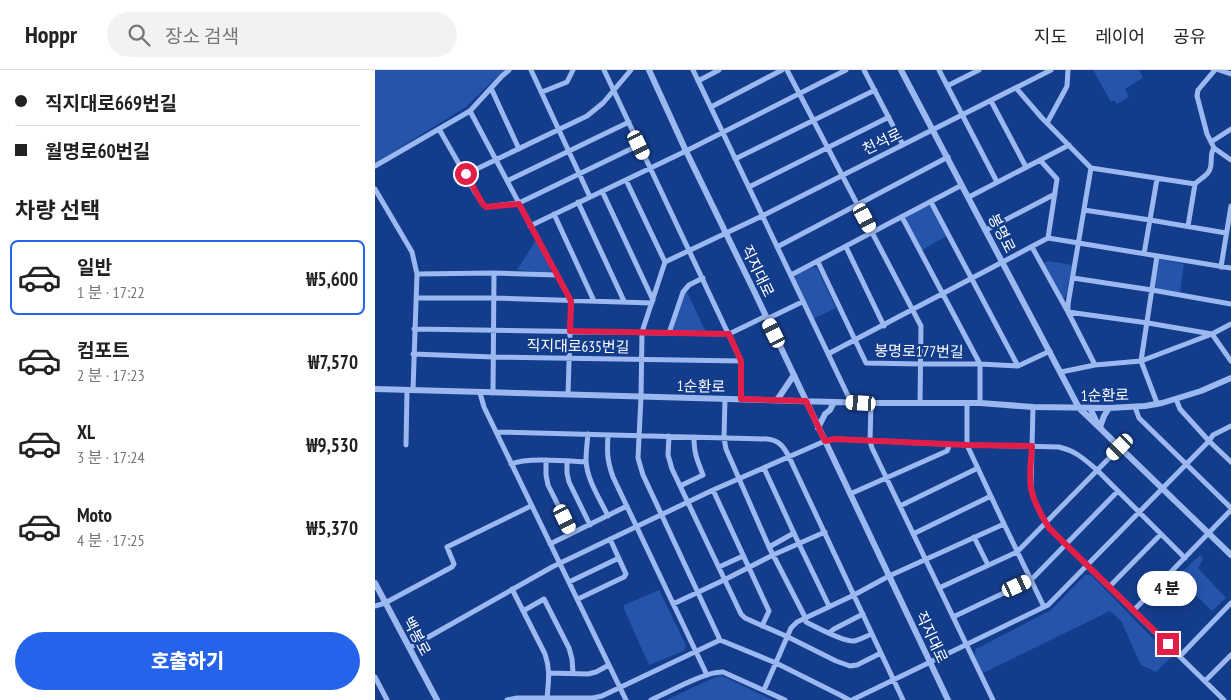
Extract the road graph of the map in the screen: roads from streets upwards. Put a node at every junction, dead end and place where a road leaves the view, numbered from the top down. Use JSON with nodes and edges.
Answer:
{"nodes":[{"id":1,"x":509,"y":70,"type":"edge"},
{"id":2,"x":531,"y":70,"type":"edge"},
{"id":3,"x":573,"y":70,"type":"edge"},
{"id":4,"x":604,"y":70,"type":"edge"},
{"id":5,"x":631,"y":70,"type":"edge"},
{"id":6,"x":649,"y":70,"type":"edge"},
{"id":7,"x":693,"y":70,"type":"edge"},
{"id":8,"x":719,"y":70,"type":"edge"},
{"id":9,"x":781,"y":70,"type":"edge"},
{"id":10,"x":787,"y":70,"type":"edge"},
{"id":11,"x":846,"y":70,"type":"edge"},
{"id":12,"x":864,"y":70,"type":"edge"},
{"id":13,"x":901,"y":70,"type":"edge"},
{"id":14,"x":939,"y":70,"type":"edge"},
{"id":15,"x":978,"y":70,"type":"edge"},
{"id":16,"x":1051,"y":70,"type":"edge"},
{"id":17,"x":1067,"y":70,"type":"edge"},
{"id":18,"x":1215,"y":70,"type":"edge"},
{"id":19,"x":1219,"y":70,"type":"edge"},
{"id":20,"x":1231,"y":74,"type":"edge"},
{"id":21,"x":698,"y":81,"type":"junction"},
{"id":22,"x":947,"y":86,"type":"junction"},
{"id":23,"x":491,"y":88,"type":"junction"},
{"id":24,"x":1015,"y":88,"type":"junction"},
{"id":25,"x":614,"y":90,"type":"junction"},
{"id":26,"x":875,"y":90,"type":"junction"},
{"id":27,"x":542,"y":92,"type":"junction"},
{"id":28,"x":799,"y":93,"type":"junction"},
{"id":29,"x":991,"y":101,"type":"junction"},
{"id":30,"x":711,"y":107,"type":"junction"},
{"id":31,"x":470,"y":112,"type":"junction"},
{"id":32,"x":962,"y":115,"type":"junction"},
{"id":33,"x":889,"y":117,"type":"junction"},
{"id":34,"x":813,"y":120,"type":"junction"},
{"id":35,"x":629,"y":122,"type":"junction"},
{"id":36,"x":1047,"y":123,"type":"junction"},
{"id":37,"x":439,"y":128,"type":"junction"},
{"id":38,"x":933,"y":129,"type":"junction"},
{"id":39,"x":1231,"y":129,"type":"edge"},
{"id":40,"x":559,"y":130,"type":"junction"},
{"id":41,"x":723,"y":133,"type":"junction"},
{"id":42,"x":1211,"y":142,"type":"junction"},
{"id":43,"x":639,"y":145,"type":"junction"},
{"id":44,"x":903,"y":145,"type":"junction"},
{"id":45,"x":1069,"y":145,"type":"junction"},
{"id":46,"x":827,"y":147,"type":"junction"},
{"id":47,"x":1215,"y":148,"type":"junction"},
{"id":48,"x":519,"y":149,"type":"junction"},
{"id":49,"x":686,"y":151,"type":"junction"},
{"id":50,"x":569,"y":152,"type":"junction"},
{"id":51,"x":948,"y":157,"type":"junction"},
{"id":52,"x":495,"y":159,"type":"junction"},
{"id":53,"x":735,"y":159,"type":"junction"},
{"id":54,"x":1040,"y":160,"type":"junction"},
{"id":55,"x":1231,"y":160,"type":"edge"},
{"id":56,"x":375,"y":166,"type":"edge"},
{"id":57,"x":1025,"y":167,"type":"junction"},
{"id":58,"x":651,"y":168,"type":"junction"},
{"id":59,"x":1091,"y":168,"type":"junction"},
{"id":60,"x":579,"y":173,"type":"junction"},
{"id":61,"x":466,"y":174,"type":"junction"},
{"id":62,"x":842,"y":175,"type":"junction"},
{"id":63,"x":1157,"y":179,"type":"junction"},
{"id":64,"x":626,"y":180,"type":"junction"},
{"id":65,"x":507,"y":181,"type":"junction"},
{"id":66,"x":997,"y":182,"type":"junction"},
{"id":67,"x":1195,"y":184,"type":"junction"},
{"id":68,"x":963,"y":185,"type":"junction"},
{"id":69,"x":749,"y":187,"type":"junction"},
{"id":70,"x":375,"y":189,"type":"edge"},
{"id":71,"x":602,"y":191,"type":"junction"},
{"id":72,"x":1055,"y":194,"type":"junction"},
{"id":73,"x":590,"y":197,"type":"junction"},
{"id":74,"x":969,"y":197,"type":"junction"},
{"id":75,"x":578,"y":202,"type":"junction"},
{"id":76,"x":931,"y":202,"type":"junction"},
{"id":77,"x":519,"y":204,"type":"junction"},
{"id":78,"x":858,"y":205,"type":"junction"},
{"id":79,"x":1231,"y":206,"type":"edge"},
{"id":80,"x":1084,"y":210,"type":"junction"},
{"id":81,"x":1230,"y":213,"type":"edge"},
{"id":82,"x":554,"y":214,"type":"junction"},
{"id":83,"x":762,"y":216,"type":"junction"},
{"id":84,"x":902,"y":217,"type":"junction"},
{"id":85,"x":1150,"y":220,"type":"junction"},
{"id":86,"x":530,"y":226,"type":"junction"},
{"id":87,"x":1188,"y":226,"type":"junction"},
{"id":88,"x":986,"y":230,"type":"junction"},
{"id":89,"x":872,"y":232,"type":"junction"},
{"id":90,"x":1226,"y":233,"type":"junction"},
{"id":91,"x":725,"y":234,"type":"junction"},
{"id":92,"x":1048,"y":238,"type":"junction"},
{"id":93,"x":1078,"y":244,"type":"junction"},
{"id":94,"x":777,"y":246,"type":"junction"},
{"id":95,"x":846,"y":247,"type":"junction"},
{"id":96,"x":1032,"y":247,"type":"junction"},
{"id":97,"x":690,"y":251,"type":"junction"},
{"id":98,"x":1144,"y":254,"type":"junction"},
{"id":99,"x":1157,"y":256,"type":"junction"},
{"id":100,"x":665,"y":262,"type":"junction"},
{"id":101,"x":818,"y":262,"type":"junction"},
{"id":102,"x":1003,"y":263,"type":"junction"},
{"id":103,"x":1221,"y":267,"type":"junction"},
{"id":104,"x":1231,"y":268,"type":"edge"},
{"id":105,"x":494,"y":273,"type":"junction"},
{"id":106,"x":417,"y":274,"type":"junction"},
{"id":107,"x":557,"y":275,"type":"junction"},
{"id":108,"x":791,"y":276,"type":"junction"},
{"id":109,"x":703,"y":278,"type":"junction"},
{"id":110,"x":1073,"y":278,"type":"junction"},
{"id":111,"x":973,"y":279,"type":"junction"},
{"id":112,"x":1153,"y":290,"type":"junction"},
{"id":113,"x":943,"y":295,"type":"junction"},
{"id":114,"x":416,"y":298,"type":"junction"},
{"id":115,"x":494,"y":298,"type":"junction"},
{"id":116,"x":571,"y":301,"type":"junction"},
{"id":117,"x":594,"y":301,"type":"junction"},
{"id":118,"x":624,"y":301,"type":"junction"},
{"id":119,"x":653,"y":301,"type":"junction"},
{"id":120,"x":802,"y":302,"type":"junction"},
{"id":121,"x":1231,"y":304,"type":"edge"},
{"id":122,"x":913,"y":310,"type":"junction"},
{"id":123,"x":1068,"y":312,"type":"junction"},
{"id":124,"x":766,"y":317,"type":"junction"},
{"id":125,"x":1147,"y":323,"type":"junction"},
{"id":126,"x":1231,"y":324,"type":"edge"},
{"id":127,"x":884,"y":326,"type":"junction"},
{"id":128,"x":414,"y":329,"type":"junction"},
{"id":129,"x":494,"y":329,"type":"junction"},
{"id":130,"x":570,"y":331,"type":"junction"},
{"id":131,"x":642,"y":332,"type":"junction"},
{"id":132,"x":669,"y":333,"type":"junction"},
{"id":133,"x":729,"y":334,"type":"junction"},
{"id":134,"x":1211,"y":334,"type":"junction"},
{"id":135,"x":855,"y":340,"type":"junction"},
{"id":136,"x":1050,"y":351,"type":"junction"},
{"id":137,"x":413,"y":354,"type":"junction"},
{"id":138,"x":828,"y":354,"type":"junction"},
{"id":139,"x":493,"y":357,"type":"junction"},
{"id":140,"x":569,"y":357,"type":"junction"},
{"id":141,"x":641,"y":359,"type":"junction"},
{"id":142,"x":741,"y":361,"type":"junction"},
{"id":143,"x":1231,"y":361,"type":"edge"},
{"id":144,"x":1141,"y":362,"type":"junction"},
{"id":145,"x":921,"y":364,"type":"junction"},
{"id":146,"x":980,"y":364,"type":"junction"},
{"id":147,"x":1095,"y":365,"type":"junction"},
{"id":148,"x":1018,"y":366,"type":"junction"},
{"id":149,"x":1061,"y":372,"type":"junction"},
{"id":150,"x":794,"y":375,"type":"junction"},
{"id":151,"x":1231,"y":378,"type":"edge"},
{"id":152,"x":375,"y":389,"type":"edge"},
{"id":153,"x":410,"y":390,"type":"junction"},
{"id":154,"x":480,"y":393,"type":"junction"},
{"id":155,"x":493,"y":393,"type":"junction"},
{"id":156,"x":568,"y":394,"type":"junction"},
{"id":157,"x":641,"y":397,"type":"junction"},
{"id":158,"x":725,"y":399,"type":"junction"},
{"id":159,"x":741,"y":399,"type":"junction"},
{"id":160,"x":1176,"y":399,"type":"junction"},
{"id":161,"x":777,"y":400,"type":"junction"},
{"id":162,"x":806,"y":401,"type":"junction"},
{"id":163,"x":834,"y":402,"type":"junction"},
{"id":164,"x":851,"y":402,"type":"junction"},
{"id":165,"x":871,"y":403,"type":"junction"},
{"id":166,"x":920,"y":403,"type":"junction"},
{"id":167,"x":967,"y":403,"type":"junction"},
{"id":168,"x":980,"y":403,"type":"junction"},
{"id":169,"x":1157,"y":403,"type":"junction"},
{"id":170,"x":1033,"y":407,"type":"junction"},
{"id":171,"x":1135,"y":407,"type":"junction"},
{"id":172,"x":1079,"y":408,"type":"junction"},
{"id":173,"x":1090,"y":408,"type":"junction"},
{"id":174,"x":1109,"y":408,"type":"junction"},
{"id":175,"x":1231,"y":426,"type":"edge"},
{"id":176,"x":819,"y":428,"type":"junction"},
{"id":177,"x":1102,"y":429,"type":"junction"},
{"id":178,"x":496,"y":432,"type":"junction"},
{"id":179,"x":588,"y":434,"type":"junction"},
{"id":180,"x":608,"y":435,"type":"junction"},
{"id":181,"x":639,"y":436,"type":"junction"},
{"id":182,"x":669,"y":436,"type":"junction"},
{"id":183,"x":695,"y":437,"type":"junction"},
{"id":184,"x":724,"y":438,"type":"junction"},
{"id":185,"x":825,"y":441,"type":"junction"},
{"id":186,"x":871,"y":441,"type":"junction"},
{"id":187,"x":1209,"y":441,"type":"junction"},
{"id":188,"x":950,"y":444,"type":"junction"},
{"id":189,"x":406,"y":445,"type":"dead end"},
{"id":190,"x":967,"y":445,"type":"junction"},
{"id":191,"x":1032,"y":446,"type":"junction"},
{"id":192,"x":1120,"y":447,"type":"junction"},
{"id":193,"x":789,"y":457,"type":"junction"},
{"id":194,"x":546,"y":460,"type":"junction"},
{"id":195,"x":567,"y":461,"type":"junction"},
{"id":196,"x":586,"y":462,"type":"junction"},
{"id":197,"x":1231,"y":462,"type":"edge"},
{"id":198,"x":511,"y":464,"type":"junction"},
{"id":199,"x":1187,"y":464,"type":"junction"},
{"id":200,"x":764,"y":468,"type":"junction"},
{"id":201,"x":978,"y":468,"type":"junction"},
{"id":202,"x":1097,"y":470,"type":"junction"},
{"id":203,"x":739,"y":478,"type":"junction"},
{"id":204,"x":887,"y":479,"type":"junction"},
{"id":205,"x":680,"y":486,"type":"junction"},
{"id":206,"x":1163,"y":488,"type":"junction"},
{"id":207,"x":713,"y":490,"type":"junction"},
{"id":208,"x":1118,"y":491,"type":"junction"},
{"id":209,"x":850,"y":494,"type":"junction"},
{"id":210,"x":991,"y":496,"type":"junction"},
{"id":211,"x":688,"y":502,"type":"junction"},
{"id":212,"x":531,"y":506,"type":"junction"},
{"id":213,"x":627,"y":506,"type":"junction"},
{"id":214,"x":900,"y":506,"type":"junction"},
{"id":215,"x":1231,"y":509,"type":"edge"},
{"id":216,"x":1139,"y":513,"type":"junction"},
{"id":217,"x":661,"y":514,"type":"junction"},
{"id":218,"x":608,"y":516,"type":"junction"},
{"id":219,"x":1046,"y":523,"type":"junction"},
{"id":220,"x":1004,"y":524,"type":"junction"},
{"id":221,"x":589,"y":525,"type":"junction"},
{"id":222,"x":637,"y":526,"type":"junction"},
{"id":223,"x":825,"y":532,"type":"junction"},
{"id":224,"x":794,"y":533,"type":"junction"},
{"id":225,"x":1209,"y":533,"type":"junction"},
{"id":226,"x":572,"y":534,"type":"junction"},
{"id":227,"x":913,"y":534,"type":"junction"},
{"id":228,"x":1161,"y":534,"type":"junction"},
{"id":229,"x":974,"y":537,"type":"junction"},
{"id":230,"x":610,"y":539,"type":"junction"},
{"id":231,"x":551,"y":544,"type":"junction"},
{"id":232,"x":799,"y":544,"type":"junction"},
{"id":233,"x":1066,"y":544,"type":"junction"},
{"id":234,"x":769,"y":547,"type":"junction"},
{"id":235,"x":1017,"y":552,"type":"junction"},
{"id":236,"x":773,"y":555,"type":"junction"},
{"id":237,"x":1231,"y":555,"type":"edge"},
{"id":238,"x":743,"y":556,"type":"junction"},
{"id":239,"x":619,"y":558,"type":"junction"},
{"id":240,"x":1185,"y":558,"type":"junction"},
{"id":241,"x":926,"y":559,"type":"junction"},
{"id":242,"x":560,"y":564,"type":"junction"},
{"id":243,"x":989,"y":565,"type":"junction"},
{"id":244,"x":1087,"y":565,"type":"junction"},
{"id":245,"x":719,"y":567,"type":"junction"},
{"id":246,"x":749,"y":568,"type":"junction"},
{"id":247,"x":889,"y":576,"type":"junction"},
{"id":248,"x":724,"y":580,"type":"junction"},
{"id":249,"x":1031,"y":580,"type":"junction"},
{"id":250,"x":569,"y":582,"type":"junction"},
{"id":251,"x":375,"y":583,"type":"edge"},
{"id":252,"x":1109,"y":587,"type":"junction"},
{"id":253,"x":939,"y":588,"type":"junction"},
{"id":254,"x":513,"y":589,"type":"junction"},
{"id":255,"x":698,"y":592,"type":"junction"},
{"id":256,"x":854,"y":595,"type":"junction"},
{"id":257,"x":578,"y":599,"type":"junction"},
{"id":258,"x":385,"y":603,"type":"junction"},
{"id":259,"x":1231,"y":603,"type":"edge"},
{"id":260,"x":673,"y":604,"type":"junction"},
{"id":261,"x":375,"y":606,"type":"edge"},
{"id":262,"x":829,"y":606,"type":"junction"},
{"id":263,"x":1044,"y":607,"type":"junction"},
{"id":264,"x":1134,"y":610,"type":"junction"},
{"id":265,"x":523,"y":611,"type":"junction"},
{"id":266,"x":863,"y":614,"type":"junction"},
{"id":267,"x":805,"y":617,"type":"junction"},
{"id":268,"x":953,"y":617,"type":"junction"},
{"id":269,"x":762,"y":626,"type":"junction"},
{"id":270,"x":829,"y":633,"type":"junction"},
{"id":271,"x":872,"y":634,"type":"junction"},
{"id":272,"x":788,"y":637,"type":"junction"},
{"id":273,"x":720,"y":640,"type":"junction"},
{"id":274,"x":966,"y":644,"type":"junction"},
{"id":275,"x":409,"y":648,"type":"junction"},
{"id":276,"x":696,"y":651,"type":"junction"},
{"id":277,"x":881,"y":653,"type":"junction"},
{"id":278,"x":1180,"y":656,"type":"junction"},
{"id":279,"x":1230,"y":659,"type":"edge"},
{"id":280,"x":930,"y":662,"type":"junction"},
{"id":281,"x":776,"y":663,"type":"junction"},
{"id":282,"x":609,"y":665,"type":"junction"},
{"id":283,"x":549,"y":673,"type":"junction"},
{"id":284,"x":573,"y":673,"type":"junction"},
{"id":285,"x":707,"y":675,"type":"junction"},
{"id":286,"x":375,"y":677,"type":"edge"},
{"id":287,"x":893,"y":680,"type":"junction"},
{"id":288,"x":1205,"y":681,"type":"junction"},
{"id":289,"x":619,"y":687,"type":"junction"},
{"id":290,"x":763,"y":690,"type":"junction"},
{"id":291,"x":547,"y":699,"type":"edge"},
{"id":292,"x":387,"y":700,"type":"edge"},
{"id":293,"x":437,"y":700,"type":"edge"},
{"id":294,"x":507,"y":700,"type":"edge"},
{"id":295,"x":626,"y":700,"type":"edge"},
{"id":296,"x":651,"y":700,"type":"edge"},
{"id":297,"x":785,"y":700,"type":"edge"},
{"id":298,"x":850,"y":700,"type":"edge"},
{"id":299,"x":903,"y":700,"type":"edge"},
{"id":300,"x":948,"y":700,"type":"edge"},
{"id":301,"x":993,"y":700,"type":"edge"},
{"id":302,"x":1224,"y":700,"type":"edge"}],
"edges":[{"from":1,"to":23,"type":"street"},
{"from":2,"to":27,"type":"street"},
{"from":3,"to":27,"type":"street"},
{"from":4,"to":25,"type":"street"},
{"from":5,"to":25,"type":"street"},
{"from":6,"to":49,"type":"street","name":"직지대로"},
{"from":7,"to":21,"type":"street"},
{"from":8,"to":21,"type":"street"},
{"from":9,"to":30,"type":"street"},
{"from":10,"to":28,"type":"street"},
{"from":11,"to":28,"type":"street"},
{"from":12,"to":26,"type":"street"},
{"from":13,"to":38,"type":"street","name":"봉명로"},
{"from":14,"to":22,"type":"street"},
{"from":15,"to":22,"type":"street"},
{"from":16,"to":24,"type":"street","name":"천석로"},
{"from":17,"to":36,"type":"street"},
{"from":18,"to":42,"type":"street"},
{"from":19,"to":20,"type":"street"},
{"from":21,"to":30,"type":"street"},
{"from":22,"to":32,"type":"street"},
{"from":23,"to":31,"type":"street"},
{"from":23,"to":48,"type":"street"},
{"from":24,"to":29,"type":"street","name":"천석로"},
{"from":24,"to":36,"type":"street"},
{"from":25,"to":35,"type":"street"},
{"from":25,"to":40,"type":"street"},
{"from":26,"to":33,"type":"street"},
{"from":26,"to":34,"type":"street"},
{"from":27,"to":40,"type":"street"},
{"from":28,"to":34,"type":"street"},
{"from":28,"to":41,"type":"street"},
{"from":29,"to":32,"type":"street","name":"천석로"},
{"from":29,"to":57,"type":"street"},
{"from":30,"to":41,"type":"street"},
{"from":31,"to":37,"type":"street"},
{"from":31,"to":52,"type":"street"},
{"from":32,"to":38,"type":"street","name":"천석로"},
{"from":32,"to":66,"type":"street"},
{"from":33,"to":44,"type":"street"},
{"from":33,"to":46,"type":"street"},
{"from":34,"to":46,"type":"street"},
{"from":34,"to":53,"type":"street"},
{"from":35,"to":43,"type":"street"},
{"from":35,"to":50,"type":"street"},
{"from":36,"to":45,"type":"street"},
{"from":37,"to":56,"type":"street"},
{"from":37,"to":61,"type":"street"},
{"from":38,"to":44,"type":"street","name":"천석로"},
{"from":38,"to":51,"type":"street","name":"봉명로"},
{"from":39,"to":42,"type":"street"},
{"from":40,"to":48,"type":"street"},
{"from":40,"to":50,"type":"street"},
{"from":41,"to":49,"type":"street"},
{"from":41,"to":53,"type":"street"},
{"from":42,"to":47,"type":"street"},
{"from":43,"to":58,"type":"street"},
{"from":43,"to":60,"type":"street"},
{"from":44,"to":62,"type":"street","name":"천석로"},
{"from":45,"to":54,"type":"street"},
{"from":45,"to":59,"type":"street"},
{"from":46,"to":62,"type":"street"},
{"from":46,"to":69,"type":"street"},
{"from":47,"to":55,"type":"street"},
{"from":47,"to":67,"type":"street"},
{"from":48,"to":52,"type":"street"},
{"from":49,"to":58,"type":"street"},
{"from":49,"to":91,"type":"street","name":"직지대로"},
{"from":50,"to":60,"type":"street"},
{"from":50,"to":65,"type":"street"},
{"from":51,"to":68,"type":"street","name":"봉명로"},
{"from":51,"to":78,"type":"street"},
{"from":52,"to":61,"type":"street"},
{"from":52,"to":65,"type":"street"},
{"from":53,"to":69,"type":"street"},
{"from":54,"to":57,"type":"street"},
{"from":54,"to":72,"type":"street"},
{"from":57,"to":66,"type":"street"},
{"from":58,"to":64,"type":"street"},
{"from":58,"to":97,"type":"street"},
{"from":59,"to":63,"type":"street"},
{"from":59,"to":80,"type":"street"},
{"from":60,"to":73,"type":"street"},
{"from":60,"to":77,"type":"street"},
{"from":61,"to":77,"type":"street"},
{"from":62,"to":78,"type":"street"},
{"from":62,"to":83,"type":"street","name":"천석로"},
{"from":63,"to":67,"type":"street"},
{"from":63,"to":85,"type":"street"},
{"from":64,"to":71,"type":"street"},
{"from":64,"to":100,"type":"street"},
{"from":65,"to":77,"type":"street"},
{"from":66,"to":74,"type":"street"},
{"from":67,"to":87,"type":"street"},
{"from":68,"to":74,"type":"street","name":"봉명로"},
{"from":68,"to":76,"type":"street"},
{"from":69,"to":83,"type":"street"},
{"from":70,"to":106,"type":"street"},
{"from":71,"to":73,"type":"street"},
{"from":71,"to":119,"type":"street"},
{"from":72,"to":88,"type":"street"},
{"from":72,"to":92,"type":"street"},
{"from":73,"to":75,"type":"street"},
{"from":74,"to":88,"type":"street","name":"봉명로"},
{"from":75,"to":82,"type":"street"},
{"from":75,"to":118,"type":"street"},
{"from":76,"to":84,"type":"street"},
{"from":76,"to":111,"type":"street"},
{"from":77,"to":86,"type":"street"},
{"from":78,"to":89,"type":"street"},
{"from":78,"to":94,"type":"street"},
{"from":79,"to":81,"type":"street"},
{"from":80,"to":85,"type":"street"},
{"from":80,"to":93,"type":"street"},
{"from":81,"to":90,"type":"street"},
{"from":82,"to":86,"type":"street"},
{"from":82,"to":117,"type":"street"},
{"from":83,"to":91,"type":"street","name":"천석로"},
{"from":83,"to":94,"type":"street"},
{"from":84,"to":89,"type":"street"},
{"from":84,"to":113,"type":"street"},
{"from":85,"to":87,"type":"street"},
{"from":85,"to":98,"type":"street"},
{"from":86,"to":107,"type":"street"},
{"from":87,"to":90,"type":"street"},
{"from":88,"to":102,"type":"street","name":"봉명로"},
{"from":89,"to":95,"type":"street"},
{"from":89,"to":122,"type":"street"},
{"from":90,"to":103,"type":"street"},
{"from":91,"to":97,"type":"street","name":"천석로"},
{"from":91,"to":124,"type":"street","name":"직지대로"},
{"from":92,"to":93,"type":"street"},
{"from":92,"to":96,"type":"street"},
{"from":93,"to":98,"type":"street"},
{"from":93,"to":110,"type":"street"},
{"from":94,"to":108,"type":"street"},
{"from":95,"to":101,"type":"street"},
{"from":95,"to":127,"type":"street"},
{"from":96,"to":102,"type":"street"},
{"from":96,"to":123,"type":"street"},
{"from":97,"to":100,"type":"street","name":"천석로"},
{"from":97,"to":109,"type":"street"},
{"from":98,"to":99,"type":"street"},
{"from":99,"to":103,"type":"street"},
{"from":99,"to":112,"type":"street"},
{"from":100,"to":119,"type":"street"},
{"from":101,"to":108,"type":"street"},
{"from":101,"to":135,"type":"street","name":"봉명로177번길"},
{"from":102,"to":111,"type":"street"},
{"from":102,"to":136,"type":"street","name":"봉명로"},
{"from":103,"to":104,"type":"street"},
{"from":105,"to":106,"type":"street"},
{"from":105,"to":107,"type":"street"},
{"from":105,"to":115,"type":"street"},
{"from":106,"to":114,"type":"street"},
{"from":107,"to":116,"type":"street"},
{"from":108,"to":120,"type":"street"},
{"from":109,"to":132,"type":"street"},
{"from":109,"to":133,"type":"street"},
{"from":110,"to":112,"type":"street"},
{"from":110,"to":123,"type":"street"},
{"from":111,"to":113,"type":"street"},
{"from":111,"to":148,"type":"street"},
{"from":112,"to":121,"type":"street"},
{"from":112,"to":125,"type":"street"},
{"from":113,"to":122,"type":"street"},
{"from":113,"to":146,"type":"street"},
{"from":114,"to":115,"type":"street"},
{"from":114,"to":128,"type":"street"},
{"from":115,"to":116,"type":"street"},
{"from":115,"to":129,"type":"street"},
{"from":116,"to":117,"type":"street"},
{"from":116,"to":130,"type":"street"},
{"from":117,"to":118,"type":"street"},
{"from":118,"to":119,"type":"street"},
{"from":119,"to":131,"type":"street"},
{"from":120,"to":124,"type":"street"},
{"from":120,"to":138,"type":"street"},
{"from":122,"to":127,"type":"street"},
{"from":122,"to":145,"type":"street"},
{"from":123,"to":125,"type":"street"},
{"from":123,"to":147,"type":"street"},
{"from":124,"to":133,"type":"street"},
{"from":124,"to":150,"type":"street","name":"직지대로"},
{"from":125,"to":134,"type":"street"},
{"from":125,"to":144,"type":"street"},
{"from":126,"to":134,"type":"street"},
{"from":127,"to":135,"type":"street"},
{"from":128,"to":129,"type":"street"},
{"from":128,"to":137,"type":"street"},
{"from":129,"to":130,"type":"street"},
{"from":129,"to":139,"type":"street"},
{"from":130,"to":131,"type":"street"},
{"from":130,"to":140,"type":"street"},
{"from":131,"to":132,"type":"street"},
{"from":131,"to":141,"type":"street"},
{"from":132,"to":133,"type":"street"},
{"from":133,"to":142,"type":"street"},
{"from":134,"to":143,"type":"street"},
{"from":134,"to":144,"type":"street"},
{"from":135,"to":138,"type":"street"},
{"from":135,"to":145,"type":"street","name":"봉명로177번길"},
{"from":136,"to":148,"type":"street","name":"봉명로177번길"},
{"from":136,"to":149,"type":"street","name":"봉명로"},
{"from":137,"to":139,"type":"street","name":"직지대로635번길"},
{"from":137,"to":153,"type":"street"},
{"from":138,"to":164,"type":"street"},
{"from":139,"to":140,"type":"street","name":"직지대로635번길"},
{"from":139,"to":155,"type":"street"},
{"from":140,"to":141,"type":"street","name":"직지대로635번길"},
{"from":140,"to":156,"type":"street"},
{"from":141,"to":142,"type":"street","name":"직지대로635번길"},
{"from":141,"to":157,"type":"street"},
{"from":142,"to":159,"type":"street"},
{"from":144,"to":147,"type":"street"},
{"from":144,"to":169,"type":"street"},
{"from":145,"to":146,"type":"street","name":"봉명로177번길"},
{"from":145,"to":166,"type":"street"},
{"from":146,"to":148,"type":"street","name":"봉명로177번길"},
{"from":146,"to":168,"type":"street"},
{"from":147,"to":149,"type":"street"},
{"from":149,"to":172,"type":"street","name":"봉명로"},
{"from":150,"to":161,"type":"street"},
{"from":150,"to":162,"type":"street","name":"직지대로"},
{"from":151,"to":160,"type":"street","name":"1순환로"},
{"from":152,"to":153,"type":"street","name":"1순환로"},
{"from":153,"to":154,"type":"street","name":"1순환로"},
{"from":153,"to":189,"type":"street"},
{"from":154,"to":155,"type":"street","name":"1순환로"},
{"from":154,"to":178,"type":"street"},
{"from":155,"to":156,"type":"street","name":"1순환로"},
{"from":156,"to":157,"type":"street","name":"1순환로"},
{"from":157,"to":158,"type":"street","name":"1순환로"},
{"from":157,"to":181,"type":"street"},
{"from":158,"to":159,"type":"street","name":"1순환로"},
{"from":158,"to":184,"type":"street"},
{"from":159,"to":161,"type":"street","name":"1순환로"},
{"from":160,"to":169,"type":"street","name":"1순환로"},
{"from":160,"to":187,"type":"street"},
{"from":161,"to":162,"type":"street","name":"1순환로"},
{"from":162,"to":163,"type":"street","name":"1순환로"},
{"from":162,"to":176,"type":"street","name":"직지대로"},
{"from":163,"to":164,"type":"street","name":"1순환로"},
{"from":163,"to":176,"type":"street"},
{"from":164,"to":165,"type":"street","name":"1순환로"},
{"from":165,"to":166,"type":"street","name":"1순환로"},
{"from":165,"to":186,"type":"street"},
{"from":166,"to":167,"type":"street","name":"1순환로"},
{"from":167,"to":168,"type":"street","name":"1순환로"},
{"from":167,"to":190,"type":"street"},
{"from":168,"to":170,"type":"street","name":"1순환로"},
{"from":169,"to":171,"type":"street","name":"1순환로"},
{"from":170,"to":172,"type":"street","name":"1순환로"},
{"from":170,"to":191,"type":"street"},
{"from":171,"to":174,"type":"street","name":"1순환로"},
{"from":171,"to":199,"type":"street"},
{"from":172,"to":173,"type":"street","name":"1순환로"},
{"from":172,"to":177,"type":"street","name":"봉명로"},
{"from":173,"to":174,"type":"street","name":"1순환로"},
{"from":173,"to":177,"type":"street"},
{"from":174,"to":177,"type":"street"},
{"from":175,"to":187,"type":"street"},
{"from":176,"to":185,"type":"street","name":"직지대로"},
{"from":177,"to":192,"type":"street"},
{"from":178,"to":179,"type":"street"},
{"from":178,"to":198,"type":"street"},
{"from":179,"to":180,"type":"street"},
{"from":179,"to":196,"type":"street"},
{"from":180,"to":181,"type":"street"},
{"from":180,"to":213,"type":"street"},
{"from":181,"to":182,"type":"street"},
{"from":181,"to":217,"type":"street"},
{"from":182,"to":183,"type":"street"},
{"from":182,"to":205,"type":"street"},
{"from":183,"to":184,"type":"street"},
{"from":183,"to":205,"type":"street"},
{"from":184,"to":193,"type":"street"},
{"from":184,"to":203,"type":"street"},
{"from":185,"to":186,"type":"street"},
{"from":185,"to":193,"type":"street"},
{"from":185,"to":209,"type":"street","name":"직지대로"},
{"from":186,"to":188,"type":"street"},
{"from":186,"to":204,"type":"street"},
{"from":187,"to":197,"type":"street"},
{"from":187,"to":199,"type":"street"},
{"from":188,"to":190,"type":"street"},
{"from":188,"to":204,"type":"street"},
{"from":190,"to":191,"type":"street"},
{"from":190,"to":201,"type":"street"},
{"from":191,"to":202,"type":"street"},
{"from":191,"to":219,"type":"street"},
{"from":192,"to":202,"type":"street"},
{"from":192,"to":206,"type":"street"},
{"from":193,"to":200,"type":"street"},
{"from":193,"to":223,"type":"street"},
{"from":194,"to":195,"type":"street"},
{"from":194,"to":198,"type":"street"},
{"from":194,"to":226,"type":"street"},
{"from":195,"to":196,"type":"street"},
{"from":195,"to":221,"type":"street"},
{"from":196,"to":218,"type":"street"},
{"from":198,"to":212,"type":"street"},
{"from":199,"to":206,"type":"street"},
{"from":199,"to":215,"type":"street"},
{"from":200,"to":203,"type":"street"},
{"from":200,"to":224,"type":"street"},
{"from":201,"to":210,"type":"street"},
{"from":201,"to":214,"type":"street"},
{"from":202,"to":208,"type":"street"},
{"from":202,"to":219,"type":"street"},
{"from":203,"to":207,"type":"street"},
{"from":203,"to":234,"type":"street"},
{"from":204,"to":209,"type":"street"},
{"from":204,"to":214,"type":"street"},
{"from":205,"to":211,"type":"street"},
{"from":206,"to":216,"type":"street"},
{"from":206,"to":225,"type":"street"},
{"from":207,"to":211,"type":"street"},
{"from":207,"to":238,"type":"street"},
{"from":208,"to":216,"type":"street"},
{"from":208,"to":233,"type":"street"},
{"from":209,"to":247,"type":"street","name":"직지대로"},
{"from":210,"to":220,"type":"street"},
{"from":210,"to":227,"type":"street"},
{"from":211,"to":217,"type":"street"},
{"from":211,"to":245,"type":"street"},
{"from":212,"to":231,"type":"street"},
{"from":212,"to":258,"type":"street"},
{"from":213,"to":218,"type":"street"},
{"from":213,"to":222,"type":"street"},
{"from":214,"to":227,"type":"street"},
{"from":215,"to":225,"type":"street"},
{"from":216,"to":228,"type":"street"},
{"from":216,"to":244,"type":"street"},
{"from":217,"to":222,"type":"street"},
{"from":217,"to":255,"type":"street"},
{"from":218,"to":221,"type":"street"},
{"from":219,"to":233,"type":"street"},
{"from":219,"to":235,"type":"street"},
{"from":220,"to":229,"type":"street"},
{"from":220,"to":235,"type":"street"},
{"from":221,"to":226,"type":"street"},
{"from":222,"to":230,"type":"street"},
{"from":222,"to":260,"type":"street"},
{"from":223,"to":232,"type":"street"},
{"from":223,"to":256,"type":"street"},
{"from":224,"to":232,"type":"street"},
{"from":224,"to":234,"type":"street"},
{"from":225,"to":237,"type":"street"},
{"from":225,"to":240,"type":"street"},
{"from":226,"to":231,"type":"street"},
{"from":227,"to":241,"type":"street"},
{"from":228,"to":240,"type":"street"},
{"from":228,"to":252,"type":"street"},
{"from":229,"to":241,"type":"street"},
{"from":229,"to":243,"type":"street"},
{"from":230,"to":239,"type":"street"},
{"from":230,"to":242,"type":"street"},
{"from":231,"to":242,"type":"street"},
{"from":232,"to":236,"type":"street"},
{"from":232,"to":262,"type":"street"},
{"from":233,"to":244,"type":"street"},
{"from":233,"to":249,"type":"street"},
{"from":234,"to":236,"type":"street"},
{"from":235,"to":243,"type":"street"},
{"from":235,"to":249,"type":"street"},
{"from":236,"to":246,"type":"street"},
{"from":236,"to":267,"type":"street"},
{"from":238,"to":245,"type":"street"},
{"from":238,"to":246,"type":"street"},
{"from":239,"to":250,"type":"street"},
{"from":239,"to":257,"type":"street"},
{"from":240,"to":264,"type":"street"},
{"from":241,"to":247,"type":"street"},
{"from":241,"to":253,"type":"street"},
{"from":242,"to":250,"type":"street"},
{"from":242,"to":254,"type":"street"},
{"from":243,"to":253,"type":"street"},
{"from":244,"to":252,"type":"street"},
{"from":244,"to":263,"type":"street"},
{"from":245,"to":248,"type":"street"},
{"from":246,"to":248,"type":"street"},
{"from":246,"to":269,"type":"street"},
{"from":247,"to":256,"type":"street"},
{"from":247,"to":280,"type":"street","name":"직지대로"},
{"from":248,"to":255,"type":"street"},
{"from":248,"to":269,"type":"street"},
{"from":249,"to":263,"type":"street"},
{"from":249,"to":268,"type":"street"},
{"from":250,"to":257,"type":"street"},
{"from":251,"to":258,"type":"street","name":"백봉로"},
{"from":252,"to":264,"type":"street"},
{"from":253,"to":268,"type":"street"},
{"from":254,"to":265,"type":"street"},
{"from":254,"to":275,"type":"street"},
{"from":255,"to":260,"type":"street"},
{"from":255,"to":273,"type":"street"},
{"from":256,"to":262,"type":"street"},
{"from":256,"to":266,"type":"street"},
{"from":257,"to":282,"type":"street"},
{"from":258,"to":261,"type":"street"},
{"from":258,"to":275,"type":"street","name":"백봉로"},
{"from":259,"to":278,"type":"street"},
{"from":260,"to":276,"type":"street"},
{"from":262,"to":267,"type":"street"},
{"from":263,"to":274,"type":"street"},
{"from":264,"to":278,"type":"street"},
{"from":265,"to":283,"type":"street"},
{"from":265,"to":284,"type":"street"},
{"from":266,"to":270,"type":"street"},
{"from":266,"to":271,"type":"street"},
{"from":267,"to":270,"type":"street"},
{"from":267,"to":272,"type":"street"},
{"from":268,"to":274,"type":"street"},
{"from":269,"to":272,"type":"street"},
{"from":270,"to":271,"type":"street"},
{"from":271,"to":277,"type":"street"},
{"from":272,"to":277,"type":"street"},
{"from":272,"to":281,"type":"street"},
{"from":273,"to":276,"type":"street"},
{"from":273,"to":281,"type":"street"},
{"from":274,"to":280,"type":"street"},
{"from":274,"to":301,"type":"street"},
{"from":275,"to":293,"type":"street","name":"백봉로"},
{"from":276,"to":285,"type":"street"},
{"from":276,"to":289,"type":"street"},
{"from":277,"to":287,"type":"street"},
{"from":278,"to":288,"type":"street"},
{"from":279,"to":288,"type":"street"},
{"from":280,"to":287,"type":"street"},
{"from":280,"to":300,"type":"street","name":"직지대로"},
{"from":281,"to":290,"type":"street"},
{"from":281,"to":298,"type":"street"},
{"from":282,"to":284,"type":"street"},
{"from":282,"to":289,"type":"street"},
{"from":283,"to":284,"type":"street"},
{"from":283,"to":291,"type":"street"},
{"from":285,"to":290,"type":"street"},
{"from":285,"to":296,"type":"street"},
{"from":286,"to":292,"type":"street"},
{"from":287,"to":298,"type":"street"},
{"from":287,"to":299,"type":"street"},
{"from":288,"to":302,"type":"street"},
{"from":289,"to":291,"type":"street"},
{"from":289,"to":295,"type":"street"},
{"from":290,"to":297,"type":"street"},
{"from":291,"to":294,"type":"street"}]}
